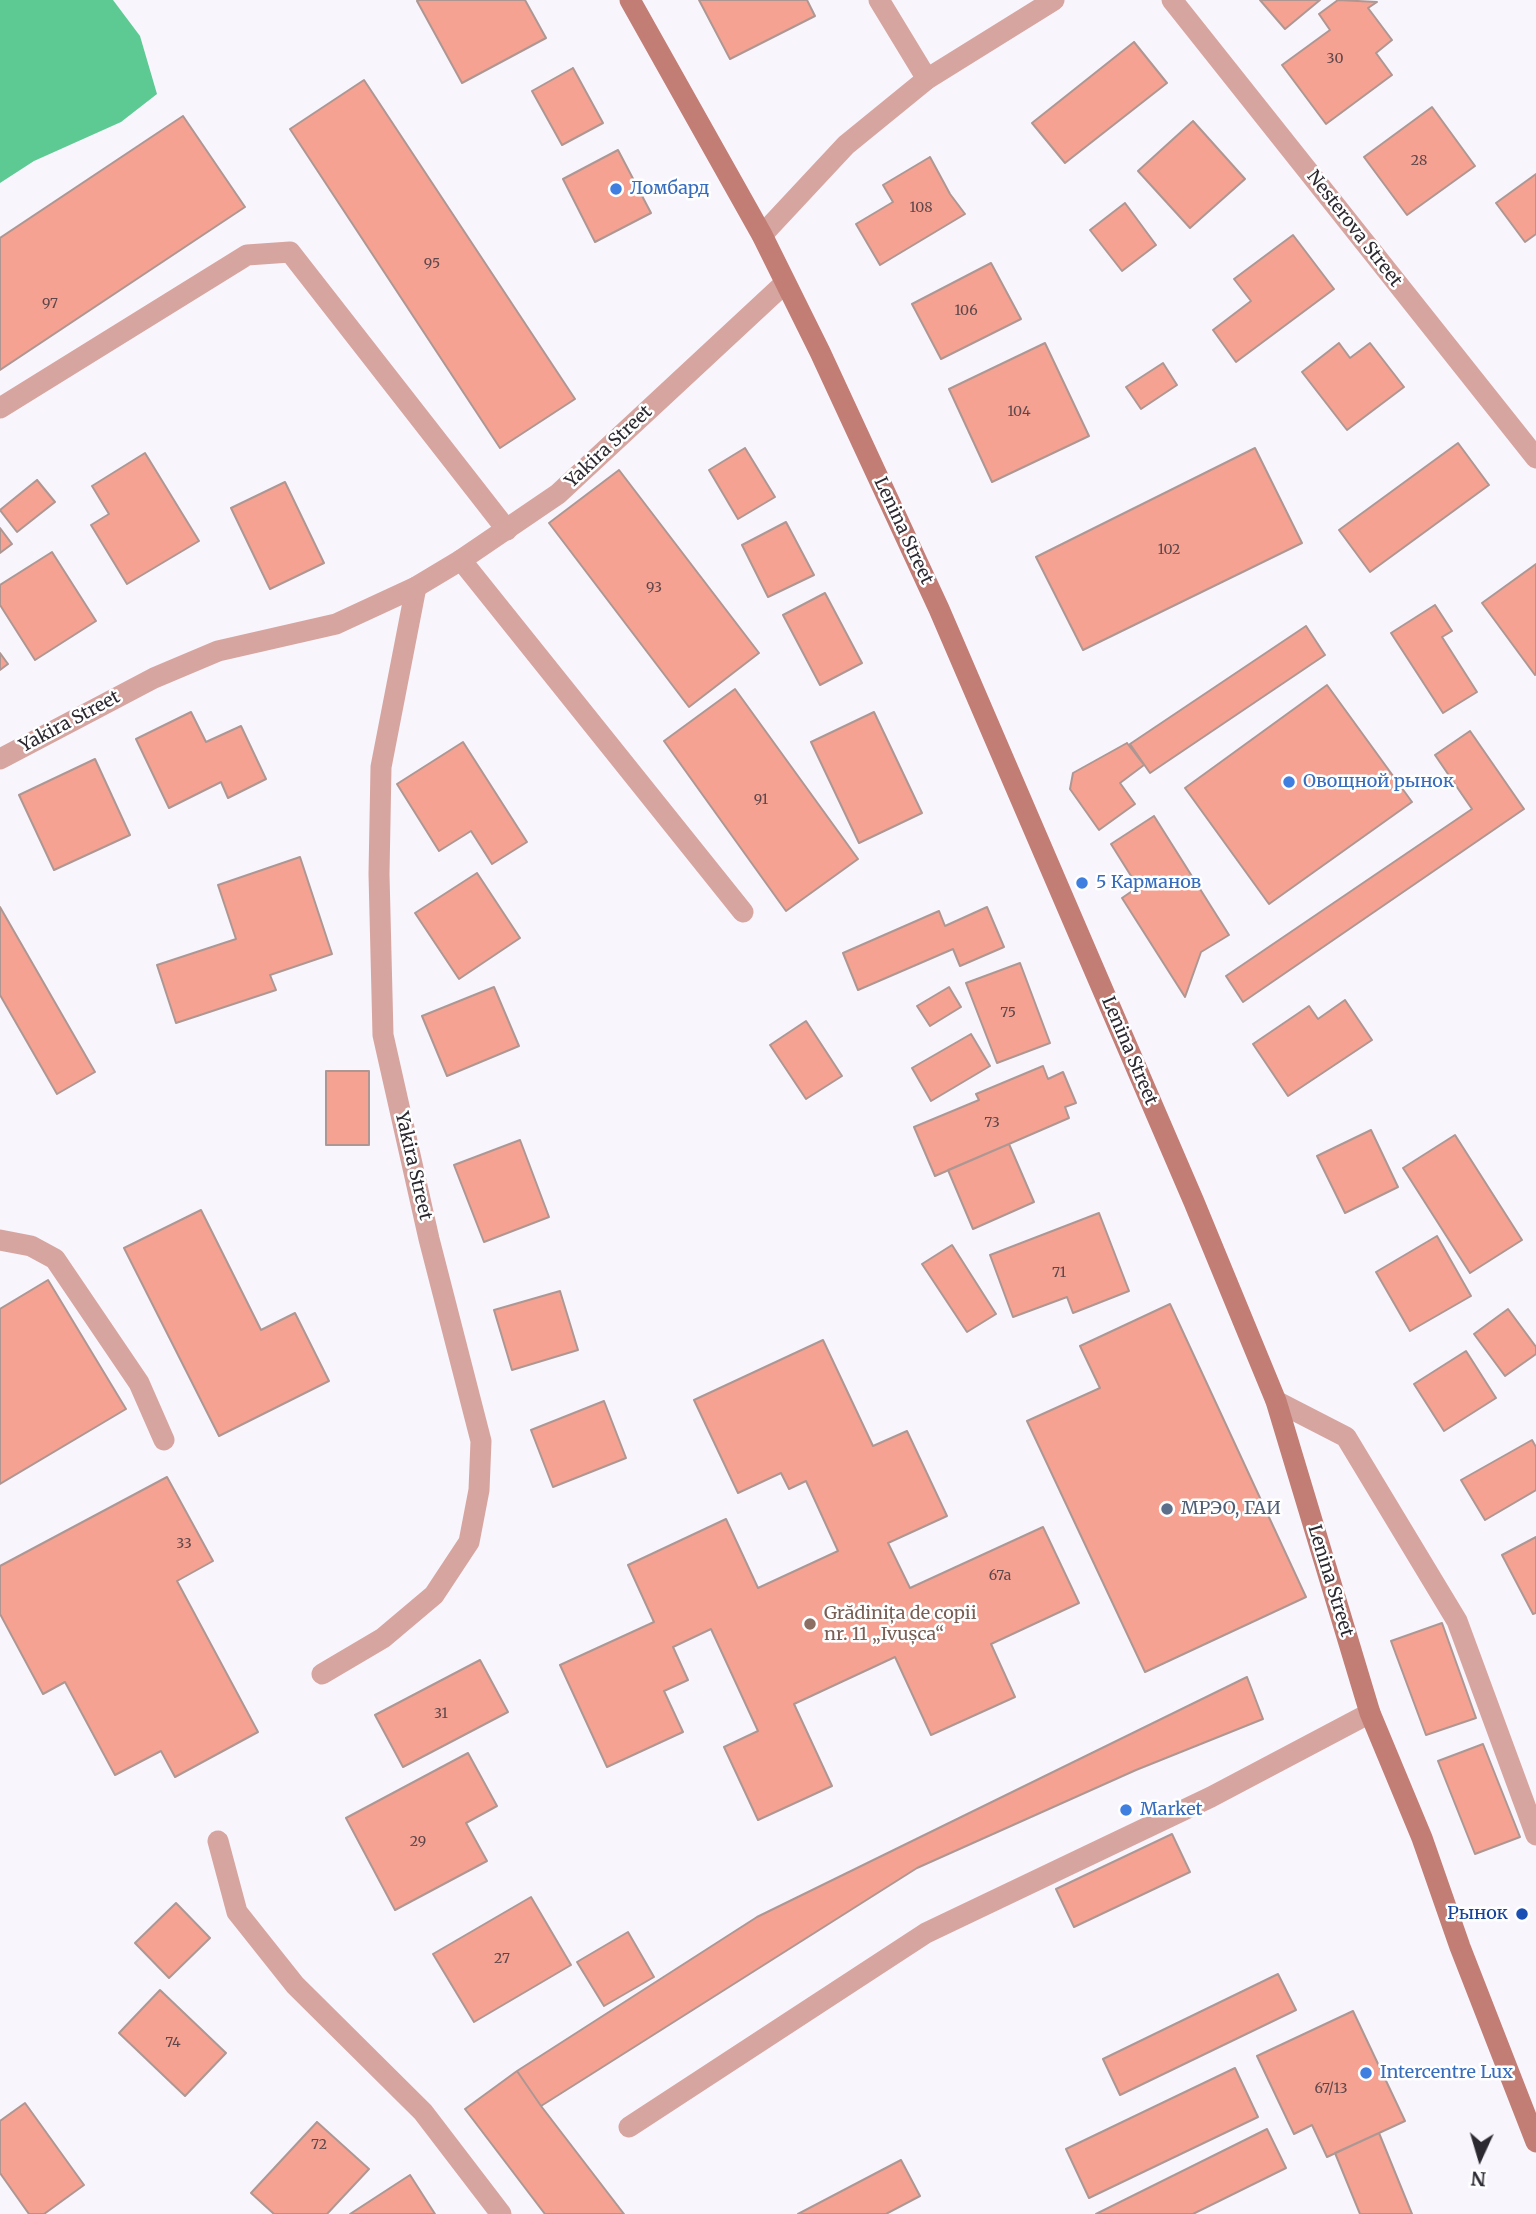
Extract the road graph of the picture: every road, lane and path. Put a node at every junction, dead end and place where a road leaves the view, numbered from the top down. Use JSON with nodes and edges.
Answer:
{"nodes":[{"id":1,"x":630,"y":0,"type":"edge"},
{"id":2,"x":879,"y":0,"type":"edge"},
{"id":3,"x":1054,"y":0,"type":"edge"},
{"id":4,"x":1172,"y":0,"type":"edge"},
{"id":5,"x":927,"y":79,"type":"junction"},
{"id":6,"x":762,"y":235,"type":"junction"},
{"id":7,"x":784,"y":284,"type":"junction"},
{"id":8,"x":0,"y":408,"type":"edge"},
{"id":9,"x":1536,"y":458,"type":"edge"},
{"id":10,"x":507,"y":530,"type":"junction"},
{"id":11,"x":461,"y":560,"type":"junction"},
{"id":12,"x":416,"y":587,"type":"junction"},
{"id":13,"x":0,"y":759,"type":"edge"},
{"id":14,"x":743,"y":912,"type":"dead end"},
{"id":15,"x":0,"y":1240,"type":"edge"},
{"id":16,"x":1276,"y":1401,"type":"junction"},
{"id":17,"x":164,"y":1440,"type":"dead end"},
{"id":18,"x":322,"y":1674,"type":"dead end"},
{"id":19,"x":1370,"y":1713,"type":"junction"},
{"id":20,"x":1536,"y":1835,"type":"edge"},
{"id":21,"x":218,"y":1841,"type":"dead end"},
{"id":22,"x":629,"y":2127,"type":"dead end"},
{"id":23,"x":1536,"y":2142,"type":"edge"},
{"id":24,"x":500,"y":2214,"type":"edge"}],
"edges":[{"from":1,"to":6,"type":"street","name":"Lenina Street"},
{"from":2,"to":5,"type":"street"},
{"from":3,"to":5,"type":"street"},
{"from":4,"to":9,"type":"street","name":"Nesterova Street"},
{"from":5,"to":6,"type":"street"},
{"from":6,"to":7,"type":"street","name":"Lenina Street"},
{"from":7,"to":10,"type":"street","name":"Yakira Street"},
{"from":7,"to":16,"type":"street","name":"Lenina Street"},
{"from":8,"to":10,"type":"street"},
{"from":10,"to":11,"type":"street","name":"Yakira Street"},
{"from":11,"to":12,"type":"street","name":"Yakira Street"},
{"from":11,"to":14,"type":"street"},
{"from":12,"to":13,"type":"street","name":"Yakira Street"},
{"from":12,"to":18,"type":"street","name":"Yakira Street"},
{"from":15,"to":17,"type":"street"},
{"from":16,"to":19,"type":"street","name":"Lenina Street"},
{"from":16,"to":20,"type":"street"},
{"from":19,"to":22,"type":"street"},
{"from":19,"to":23,"type":"street","name":"Lenina Street"},
{"from":21,"to":24,"type":"street"}]}
